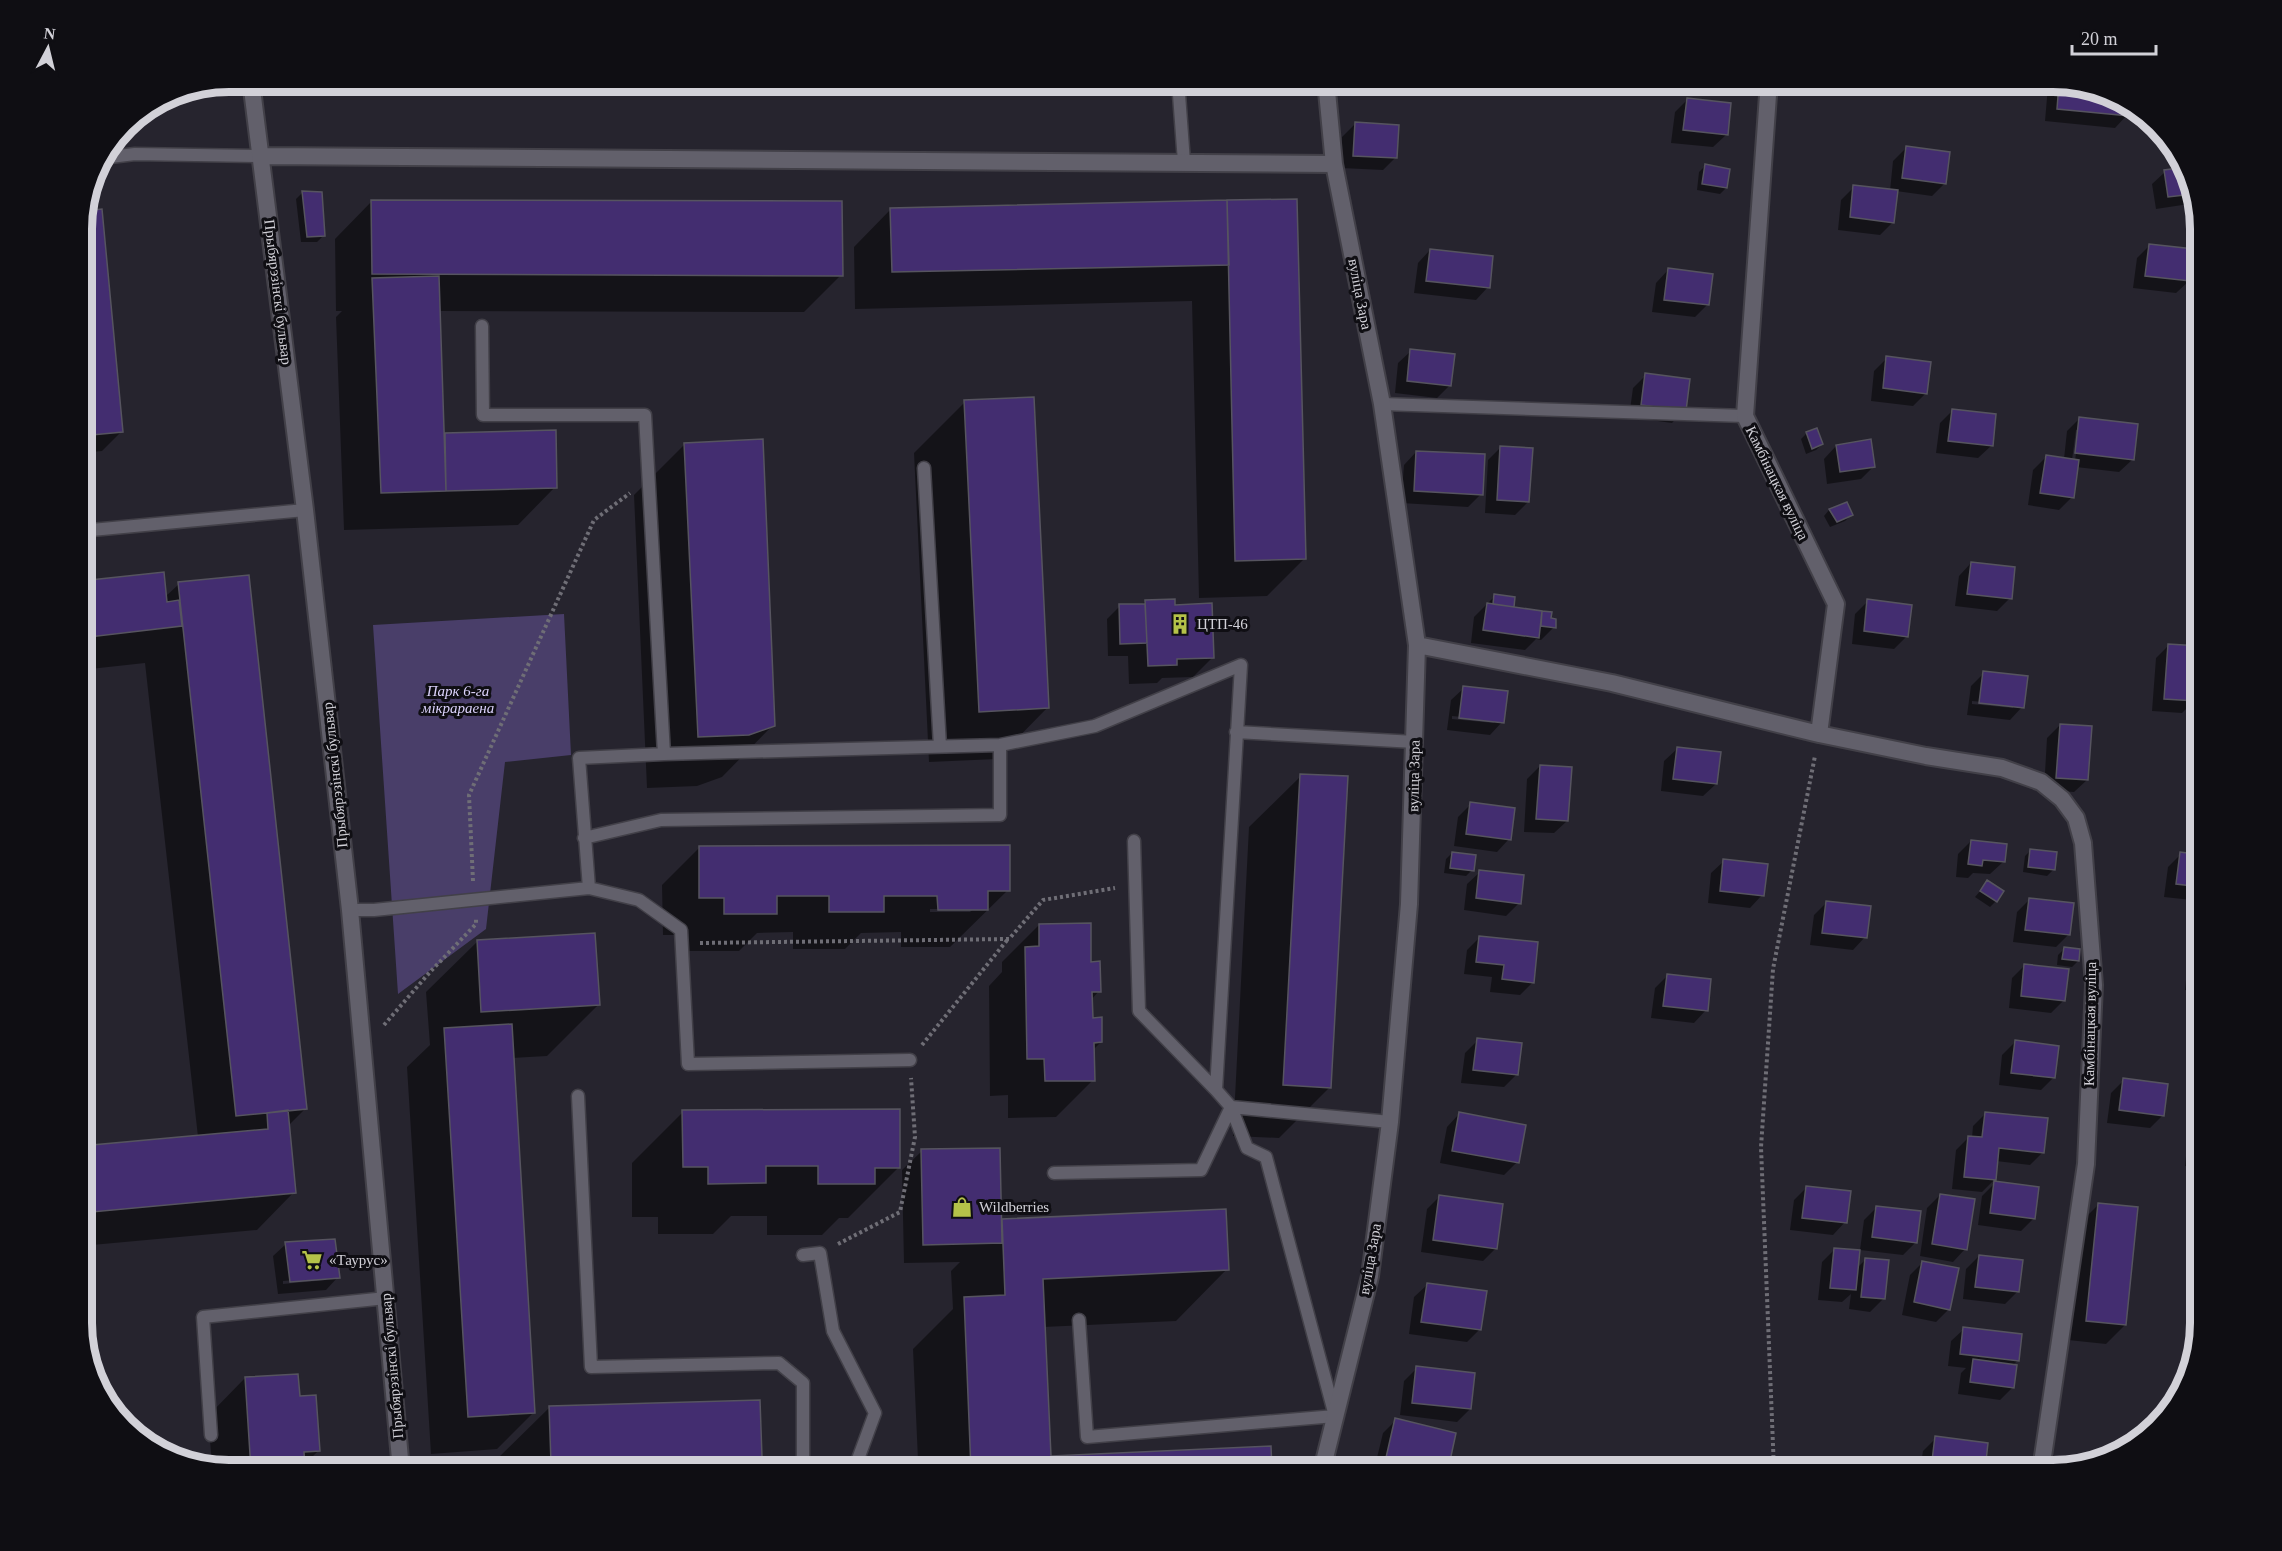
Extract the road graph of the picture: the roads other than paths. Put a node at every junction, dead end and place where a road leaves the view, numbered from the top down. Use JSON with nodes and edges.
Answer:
{"nodes":[{"id":1,"x":252,"y":91,"type":"edge"},
{"id":2,"x":1179,"y":91,"type":"edge"},
{"id":3,"x":1327,"y":91,"type":"edge"},
{"id":4,"x":1768,"y":91,"type":"edge"},
{"id":5,"x":262,"y":156,"type":"junction"},
{"id":6,"x":112,"y":157,"type":"edge"},
{"id":7,"x":1184,"y":162,"type":"junction"},
{"id":8,"x":1334,"y":164,"type":"junction"},
{"id":9,"x":482,"y":326,"type":"dead end"},
{"id":10,"x":1382,"y":404,"type":"junction"},
{"id":11,"x":1745,"y":416,"type":"junction"},
{"id":12,"x":924,"y":468,"type":"dead end"},
{"id":13,"x":305,"y":510,"type":"junction"},
{"id":14,"x":92,"y":530,"type":"edge"},
{"id":15,"x":1417,"y":645,"type":"junction"},
{"id":16,"x":1236,"y":732,"type":"junction"},
{"id":17,"x":1819,"y":734,"type":"junction"},
{"id":18,"x":1414,"y":742,"type":"junction"},
{"id":19,"x":1000,"y":745,"type":"junction"},
{"id":20,"x":940,"y":746,"type":"junction"},
{"id":21,"x":664,"y":754,"type":"junction"},
{"id":22,"x":584,"y":838,"type":"junction"},
{"id":23,"x":1134,"y":841,"type":"dead end"},
{"id":24,"x":589,"y":888,"type":"junction"},
{"id":25,"x":350,"y":910,"type":"junction"},
{"id":26,"x":910,"y":1060,"type":"road end"},
{"id":27,"x":1216,"y":1090,"type":"junction"},
{"id":28,"x":578,"y":1096,"type":"dead end"},
{"id":29,"x":1231,"y":1107,"type":"junction"},
{"id":30,"x":1390,"y":1122,"type":"junction"},
{"id":31,"x":1054,"y":1173,"type":"dead end"},
{"id":32,"x":803,"y":1255,"type":"dead end"},
{"id":33,"x":386,"y":1298,"type":"junction"},
{"id":34,"x":1079,"y":1320,"type":"dead end"},
{"id":35,"x":1335,"y":1416,"type":"junction"},
{"id":36,"x":211,"y":1435,"type":"dead end"},
{"id":37,"x":400,"y":1460,"type":"edge"},
{"id":38,"x":803,"y":1460,"type":"edge"},
{"id":39,"x":858,"y":1460,"type":"edge"},
{"id":40,"x":1324,"y":1460,"type":"edge"},
{"id":41,"x":2043,"y":1460,"type":"edge"}],
"edges":[{"from":1,"to":5,"type":"street","name":"Прыбярэзінскі бульвар"},
{"from":2,"to":7,"type":"lane"},
{"from":3,"to":8,"type":"street","name":"вуліца Зара"},
{"from":4,"to":11,"type":"street","name":"Камбінацкая вуліца"},
{"from":5,"to":6,"type":"lane"},
{"from":5,"to":7,"type":"street"},
{"from":5,"to":13,"type":"street","name":"Прыбярэзінскі бульвар"},
{"from":7,"to":8,"type":"street"},
{"from":8,"to":10,"type":"street","name":"вуліца Зара"},
{"from":9,"to":21,"type":"lane"},
{"from":10,"to":11,"type":"lane"},
{"from":10,"to":15,"type":"street","name":"вуліца Зара"},
{"from":11,"to":17,"type":"street","name":"Камбінацкая вуліца"},
{"from":12,"to":20,"type":"lane"},
{"from":13,"to":14,"type":"lane"},
{"from":13,"to":25,"type":"street","name":"Прыбярэзінскі бульвар"},
{"from":15,"to":17,"type":"street","name":"Камбінацкая вуліца"},
{"from":15,"to":18,"type":"street","name":"вуліца Зара"},
{"from":16,"to":18,"type":"lane"},
{"from":16,"to":19,"type":"lane"},
{"from":16,"to":27,"type":"lane"},
{"from":17,"to":41,"type":"street","name":"Камбінацкая вуліца"},
{"from":18,"to":30,"type":"street","name":"вуліца Зара"},
{"from":19,"to":20,"type":"lane"},
{"from":19,"to":22,"type":"lane"},
{"from":20,"to":21,"type":"lane"},
{"from":21,"to":22,"type":"lane"},
{"from":22,"to":24,"type":"lane"},
{"from":23,"to":27,"type":"lane"},
{"from":24,"to":25,"type":"lane"},
{"from":24,"to":26,"type":"lane"},
{"from":25,"to":33,"type":"street","name":"Прыбярэзінскі бульвар"},
{"from":27,"to":29,"type":"lane"},
{"from":28,"to":38,"type":"lane"},
{"from":29,"to":30,"type":"lane"},
{"from":29,"to":31,"type":"lane"},
{"from":29,"to":35,"type":"lane"},
{"from":30,"to":35,"type":"street","name":"вуліца Зара"},
{"from":32,"to":39,"type":"lane"},
{"from":33,"to":36,"type":"lane"},
{"from":33,"to":37,"type":"street","name":"Прыбярэзінскі бульвар"},
{"from":34,"to":35,"type":"lane"},
{"from":35,"to":40,"type":"street","name":"вуліца Зара"}]}
